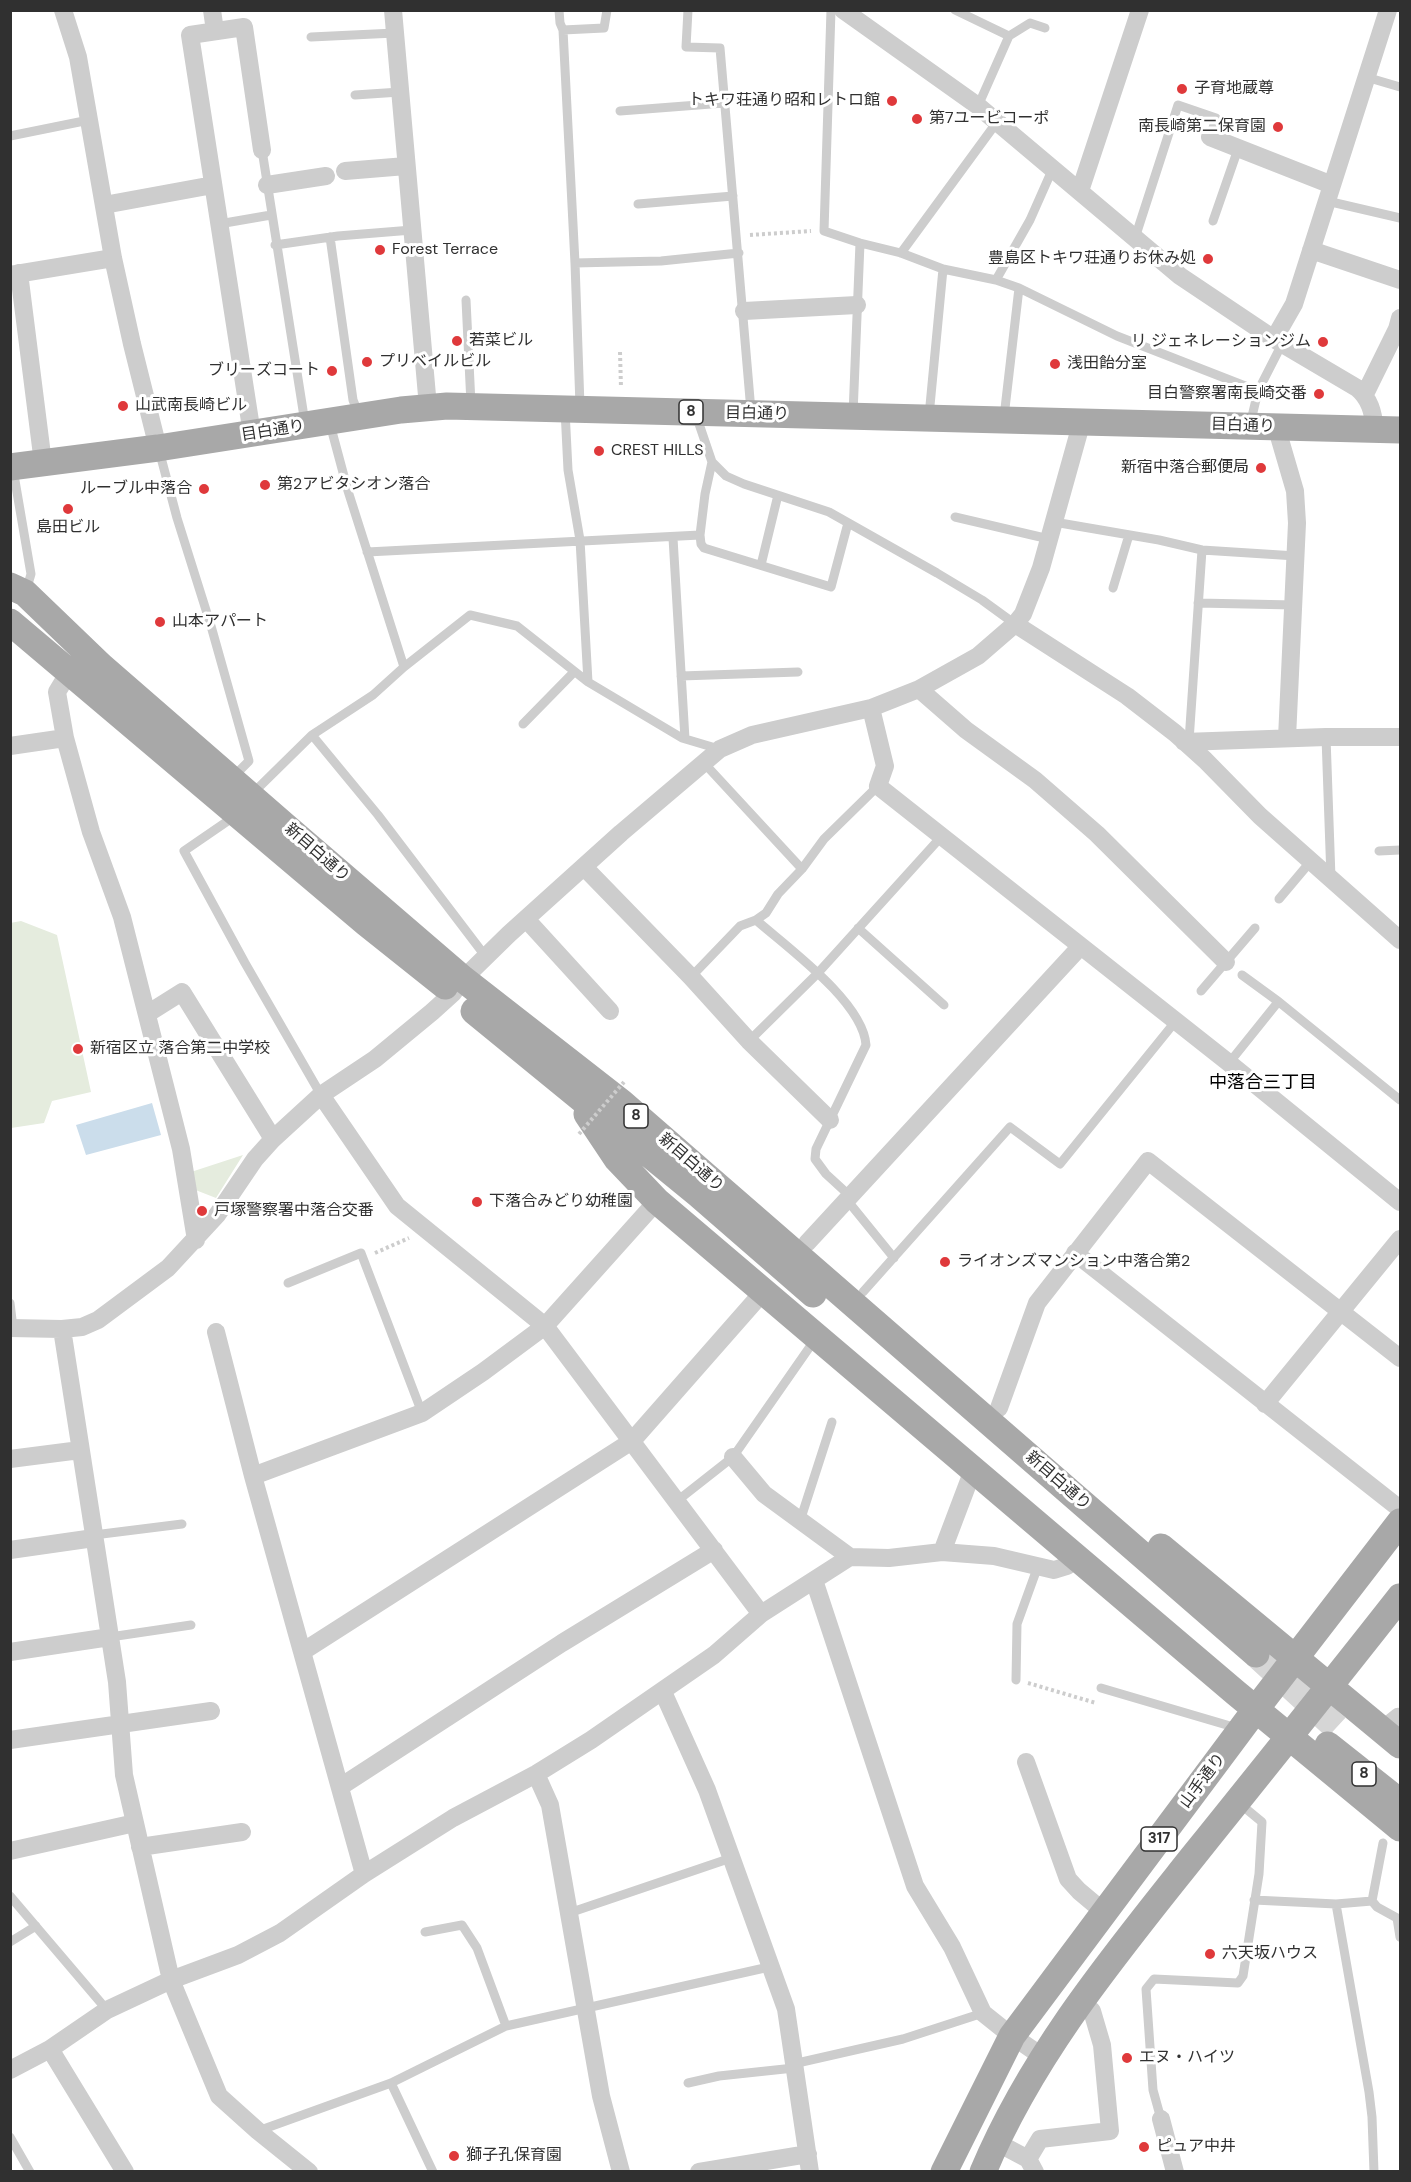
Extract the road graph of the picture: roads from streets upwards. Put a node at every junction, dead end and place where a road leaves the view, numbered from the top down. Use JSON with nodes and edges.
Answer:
{"nodes":[{"id":1,"x":63,"y":10,"type":"edge"},
{"id":2,"x":212,"y":10,"type":"edge"},
{"id":3,"x":393,"y":10,"type":"edge"},
{"id":4,"x":843,"y":10,"type":"edge"},
{"id":5,"x":1140,"y":10,"type":"edge"},
{"id":6,"x":1388,"y":10,"type":"edge"},
{"id":7,"x":864,"y":17,"type":"edge"},
{"id":8,"x":214,"y":31,"type":"junction"},
{"id":9,"x":1210,"y":137,"type":"road end"},
{"id":10,"x":262,"y":150,"type":"road end"},
{"id":11,"x":406,"y":166,"type":"junction"},
{"id":12,"x":345,"y":171,"type":"dead end"},
{"id":13,"x":326,"y":176,"type":"dead end"},
{"id":14,"x":213,"y":185,"type":"junction"},
{"id":15,"x":267,"y":185,"type":"road end"},
{"id":16,"x":1080,"y":191,"type":"junction"},
{"id":17,"x":1329,"y":193,"type":"junction"},
{"id":18,"x":104,"y":205,"type":"junction"},
{"id":19,"x":1311,"y":250,"type":"junction"},
{"id":20,"x":113,"y":258,"type":"junction"},
{"id":21,"x":15,"y":274,"type":"edge"},
{"id":22,"x":1401,"y":280,"type":"edge"},
{"id":23,"x":857,"y":305,"type":"road end"},
{"id":24,"x":744,"y":311,"type":"road end"},
{"id":25,"x":1401,"y":318,"type":"edge"},
{"id":26,"x":1278,"y":341,"type":"junction"},
{"id":27,"x":1365,"y":394,"type":"junction"},
{"id":28,"x":428,"y":407,"type":"junction"},
{"id":29,"x":1082,"y":421,"type":"junction"},
{"id":30,"x":1276,"y":426,"type":"junction"},
{"id":31,"x":1388,"y":430,"type":"edge"},
{"id":32,"x":252,"y":434,"type":"junction"},
{"id":33,"x":158,"y":448,"type":"junction"},
{"id":34,"x":43,"y":463,"type":"junction"},
{"id":35,"x":11,"y":467,"type":"edge"},
{"id":36,"x":18,"y":590,"type":"edge"},
{"id":37,"x":10,"y":622,"type":"edge"},
{"id":38,"x":1016,"y":624,"type":"junction"},
{"id":39,"x":69,"y":672,"type":"junction"},
{"id":40,"x":919,"y":689,"type":"junction"},
{"id":41,"x":871,"y":708,"type":"junction"},
{"id":42,"x":1401,"y":737,"type":"edge"},
{"id":43,"x":65,"y":738,"type":"junction"},
{"id":44,"x":1287,"y":738,"type":"junction"},
{"id":45,"x":1186,"y":741,"type":"junction"},
{"id":46,"x":10,"y":746,"type":"edge"},
{"id":47,"x":240,"y":796,"type":"junction"},
{"id":48,"x":584,"y":867,"type":"junction"},
{"id":49,"x":526,"y":919,"type":"junction"},
{"id":50,"x":1401,"y":940,"type":"edge"},
{"id":51,"x":1080,"y":947,"type":"junction"},
{"id":52,"x":1226,"y":962,"type":"road end"},
{"id":53,"x":458,"y":986,"type":"junction"},
{"id":54,"x":610,"y":1011,"type":"dead end"},
{"id":55,"x":147,"y":1014,"type":"junction"},
{"id":56,"x":571,"y":1090,"type":"junction"},
{"id":57,"x":623,"y":1092,"type":"junction"},
{"id":58,"x":321,"y":1095,"type":"junction"},
{"id":59,"x":830,"y":1120,"type":"road end"},
{"id":60,"x":273,"y":1139,"type":"junction"},
{"id":61,"x":657,"y":1201,"type":"junction"},
{"id":62,"x":1401,"y":1203,"type":"edge"},
{"id":63,"x":1401,"y":1239,"type":"edge"},
{"id":64,"x":196,"y":1240,"type":"junction"},
{"id":65,"x":807,"y":1243,"type":"junction"},
{"id":66,"x":1075,"y":1253,"type":"junction"},
{"id":67,"x":763,"y":1292,"type":"junction"},
{"id":68,"x":1340,"y":1312,"type":"junction"},
{"id":69,"x":545,"y":1326,"type":"junction"},
{"id":70,"x":12,"y":1328,"type":"edge"},
{"id":71,"x":62,"y":1329,"type":"junction"},
{"id":72,"x":216,"y":1332,"type":"dead end"},
{"id":73,"x":1401,"y":1358,"type":"edge"},
{"id":74,"x":1265,"y":1404,"type":"junction"},
{"id":75,"x":999,"y":1408,"type":"junction"},
{"id":76,"x":632,"y":1441,"type":"junction"},
{"id":77,"x":80,"y":1450,"type":"junction"},
{"id":78,"x":733,"y":1457,"type":"road end"},
{"id":79,"x":10,"y":1459,"type":"edge"},
{"id":80,"x":973,"y":1470,"type":"junction"},
{"id":81,"x":253,"y":1476,"type":"junction"},
{"id":82,"x":1401,"y":1509,"type":"edge"},
{"id":83,"x":1401,"y":1522,"type":"edge"},
{"id":84,"x":94,"y":1537,"type":"junction"},
{"id":85,"x":10,"y":1550,"type":"edge"},
{"id":86,"x":714,"y":1550,"type":"junction"},
{"id":87,"x":942,"y":1552,"type":"junction"},
{"id":88,"x":850,"y":1557,"type":"junction"},
{"id":89,"x":1076,"y":1558,"type":"junction"},
{"id":90,"x":814,"y":1580,"type":"junction"},
{"id":91,"x":1401,"y":1597,"type":"edge"},
{"id":92,"x":761,"y":1614,"type":"junction"},
{"id":93,"x":110,"y":1637,"type":"junction"},
{"id":94,"x":10,"y":1652,"type":"edge"},
{"id":95,"x":302,"y":1652,"type":"junction"},
{"id":96,"x":1296,"y":1658,"type":"junction"},
{"id":97,"x":1331,"y":1686,"type":"junction"},
{"id":98,"x":663,"y":1692,"type":"junction"},
{"id":99,"x":211,"y":1711,"type":"dead end"},
{"id":100,"x":1249,"y":1719,"type":"junction"},
{"id":101,"x":120,"y":1725,"type":"junction"},
{"id":102,"x":1395,"y":1727,"type":"edge"},
{"id":103,"x":1288,"y":1736,"type":"junction"},
{"id":104,"x":10,"y":1740,"type":"edge"},
{"id":105,"x":1026,"y":1762,"type":"dead end"},
{"id":106,"x":536,"y":1774,"type":"junction"},
{"id":107,"x":1401,"y":1778,"type":"edge"},
{"id":108,"x":340,"y":1787,"type":"junction"},
{"id":109,"x":1401,"y":1802,"type":"edge"},
{"id":110,"x":135,"y":1823,"type":"junction"},
{"id":111,"x":242,"y":1832,"type":"dead end"},
{"id":112,"x":1392,"y":1835,"type":"edge"},
{"id":113,"x":140,"y":1846,"type":"junction"},
{"id":114,"x":10,"y":1851,"type":"edge"},
{"id":115,"x":364,"y":1874,"type":"junction"},
{"id":116,"x":1104,"y":1912,"type":"junction"},
{"id":117,"x":171,"y":1980,"type":"junction"},
{"id":118,"x":1081,"y":2001,"type":"junction"},
{"id":119,"x":1012,"y":2036,"type":"junction"},
{"id":120,"x":50,"y":2049,"type":"junction"},
{"id":121,"x":1043,"y":2057,"type":"junction"},
{"id":122,"x":14,"y":2063,"type":"edge"},
{"id":123,"x":1161,"y":2119,"type":"road end"},
{"id":124,"x":996,"y":2142,"type":"junction"},
{"id":125,"x":809,"y":2163,"type":"edge"},
{"id":126,"x":1031,"y":2165,"type":"edge"},
{"id":127,"x":125,"y":2172,"type":"edge"},
{"id":128,"x":309,"y":2172,"type":"edge"},
{"id":129,"x":621,"y":2172,"type":"edge"},
{"id":130,"x":699,"y":2172,"type":"edge"},
{"id":131,"x":944,"y":2172,"type":"edge"},
{"id":132,"x":983,"y":2172,"type":"edge"},
{"id":133,"x":1175,"y":2172,"type":"edge"}],
"edges":[{"from":1,"to":18,"type":"street"},
{"from":2,"to":8,"type":"street"},
{"from":3,"to":11,"type":"street"},
{"from":4,"to":7,"type":"street"},
{"from":5,"to":16,"type":"street"},
{"from":6,"to":17,"type":"street"},
{"from":7,"to":16,"type":"street"},
{"from":8,"to":10,"type":"street"},
{"from":8,"to":14,"type":"street"},
{"from":9,"to":17,"type":"street"},
{"from":11,"to":12,"type":"street"},
{"from":11,"to":28,"type":"street"},
{"from":13,"to":15,"type":"street"},
{"from":14,"to":18,"type":"street"},
{"from":14,"to":32,"type":"street"},
{"from":16,"to":26,"type":"street"},
{"from":17,"to":19,"type":"street"},
{"from":18,"to":20,"type":"street"},
{"from":19,"to":22,"type":"street"},
{"from":19,"to":26,"type":"street"},
{"from":20,"to":21,"type":"street"},
{"from":20,"to":33,"type":"street"},
{"from":21,"to":34,"type":"street"},
{"from":23,"to":24,"type":"street"},
{"from":25,"to":27,"type":"street"},
{"from":26,"to":27,"type":"street"},
{"from":27,"to":31,"type":"street"},
{"from":28,"to":29,"type":"main road","name":"目白通り","number":"8"},
{"from":28,"to":32,"type":"main road","name":"目白通り","number":"8"},
{"from":29,"to":30,"type":"main road","name":"目白通り","number":"8"},
{"from":29,"to":38,"type":"street"},
{"from":30,"to":31,"type":"main road","name":"目白通り","number":"8"},
{"from":30,"to":44,"type":"street"},
{"from":32,"to":33,"type":"main road","name":"目白通り","number":"8"},
{"from":33,"to":34,"type":"main road","name":"目白通り","number":"8"},
{"from":34,"to":35,"type":"main road","name":"目白通り","number":"8"},
{"from":36,"to":47,"type":"main road","name":"新目白通り","number":"8"},
{"from":37,"to":39,"type":"main road","name":"新目白通り","number":"8"},
{"from":38,"to":40,"type":"street"},
{"from":38,"to":45,"type":"street"},
{"from":39,"to":43,"type":"street"},
{"from":39,"to":47,"type":"main road","name":"新目白通り","number":"8"},
{"from":40,"to":41,"type":"street"},
{"from":40,"to":52,"type":"street"},
{"from":41,"to":48,"type":"street"},
{"from":41,"to":51,"type":"street"},
{"from":42,"to":44,"type":"street"},
{"from":43,"to":46,"type":"street"},
{"from":43,"to":55,"type":"street"},
{"from":44,"to":45,"type":"street"},
{"from":45,"to":50,"type":"street"},
{"from":47,"to":53,"type":"main road","name":"新目白通り","number":"8"},
{"from":48,"to":49,"type":"street"},
{"from":48,"to":59,"type":"street"},
{"from":49,"to":53,"type":"street"},
{"from":49,"to":54,"type":"street"},
{"from":51,"to":62,"type":"street"},
{"from":51,"to":65,"type":"street"},
{"from":53,"to":56,"type":"main road","name":"新目白通り","number":"8"},
{"from":53,"to":57,"type":"main road","name":"新目白通り","number":"8"},
{"from":53,"to":58,"type":"street"},
{"from":55,"to":60,"type":"street"},
{"from":55,"to":64,"type":"street"},
{"from":56,"to":57,"type":"main road","name":"新目白通り","number":"8"},
{"from":56,"to":61,"type":"main road"},
{"from":57,"to":65,"type":"main road"},
{"from":58,"to":60,"type":"street"},
{"from":58,"to":69,"type":"street"},
{"from":60,"to":64,"type":"street"},
{"from":61,"to":67,"type":"main road"},
{"from":61,"to":69,"type":"street"},
{"from":63,"to":68,"type":"street"},
{"from":64,"to":71,"type":"street"},
{"from":65,"to":75,"type":"main road"},
{"from":66,"to":68,"type":"street"},
{"from":66,"to":74,"type":"street"},
{"from":66,"to":75,"type":"street"},
{"from":67,"to":76,"type":"street"},
{"from":67,"to":80,"type":"main road"},
{"from":68,"to":73,"type":"street"},
{"from":68,"to":74,"type":"street"},
{"from":69,"to":76,"type":"street"},
{"from":69,"to":81,"type":"street"},
{"from":70,"to":71,"type":"street"},
{"from":71,"to":77,"type":"street"},
{"from":72,"to":81,"type":"street"},
{"from":74,"to":82,"type":"street"},
{"from":75,"to":96,"type":"main road"},
{"from":76,"to":86,"type":"street"},
{"from":76,"to":95,"type":"street"},
{"from":77,"to":79,"type":"street"},
{"from":77,"to":84,"type":"street"},
{"from":78,"to":88,"type":"street"},
{"from":80,"to":87,"type":"street"},
{"from":80,"to":89,"type":"main road"},
{"from":81,"to":95,"type":"street"},
{"from":83,"to":96,"type":"main road","name":"山手通り","number":"317"},
{"from":84,"to":85,"type":"street"},
{"from":84,"to":93,"type":"street"},
{"from":86,"to":92,"type":"street"},
{"from":86,"to":108,"type":"street"},
{"from":87,"to":88,"type":"street"},
{"from":87,"to":89,"type":"street"},
{"from":88,"to":90,"type":"street"},
{"from":89,"to":100,"type":"main road"},
{"from":90,"to":92,"type":"street"},
{"from":90,"to":119,"type":"street"},
{"from":91,"to":97,"type":"main road","number":"317"},
{"from":92,"to":98,"type":"street"},
{"from":93,"to":94,"type":"street"},
{"from":93,"to":101,"type":"street"},
{"from":95,"to":108,"type":"street"},
{"from":96,"to":97,"type":"main road"},
{"from":96,"to":100,"type":"main road","name":"山手通り","number":"317"},
{"from":97,"to":102,"type":"main road"},
{"from":97,"to":103,"type":"main road","number":"317"},
{"from":98,"to":106,"type":"street"},
{"from":98,"to":125,"type":"street"},
{"from":99,"to":101,"type":"street"},
{"from":100,"to":103,"type":"main road"},
{"from":100,"to":116,"type":"main road","name":"山手通り","number":"317"},
{"from":101,"to":104,"type":"street"},
{"from":101,"to":110,"type":"street"},
{"from":103,"to":112,"type":"main road"},
{"from":103,"to":118,"type":"main road","number":"317"},
{"from":105,"to":116,"type":"street"},
{"from":106,"to":115,"type":"street"},
{"from":106,"to":129,"type":"street"},
{"from":107,"to":109,"type":"main road","number":"8"},
{"from":108,"to":115,"type":"street"},
{"from":110,"to":113,"type":"street"},
{"from":110,"to":114,"type":"street"},
{"from":111,"to":113,"type":"street"},
{"from":113,"to":117,"type":"street"},
{"from":115,"to":117,"type":"street"},
{"from":116,"to":119,"type":"main road","name":"山手通り","number":"317"},
{"from":117,"to":120,"type":"street"},
{"from":117,"to":128,"type":"street"},
{"from":118,"to":121,"type":"main road","number":"317"},
{"from":118,"to":126,"type":"street"},
{"from":119,"to":121,"type":"street"},
{"from":119,"to":131,"type":"main road","name":"山手通り","number":"317"},
{"from":120,"to":122,"type":"street"},
{"from":120,"to":127,"type":"street"},
{"from":121,"to":124,"type":"main road","number":"317"},
{"from":123,"to":133,"type":"street"},
{"from":124,"to":126,"type":"street"},
{"from":124,"to":132,"type":"main road","number":"317"},
{"from":125,"to":130,"type":"street"}]}
